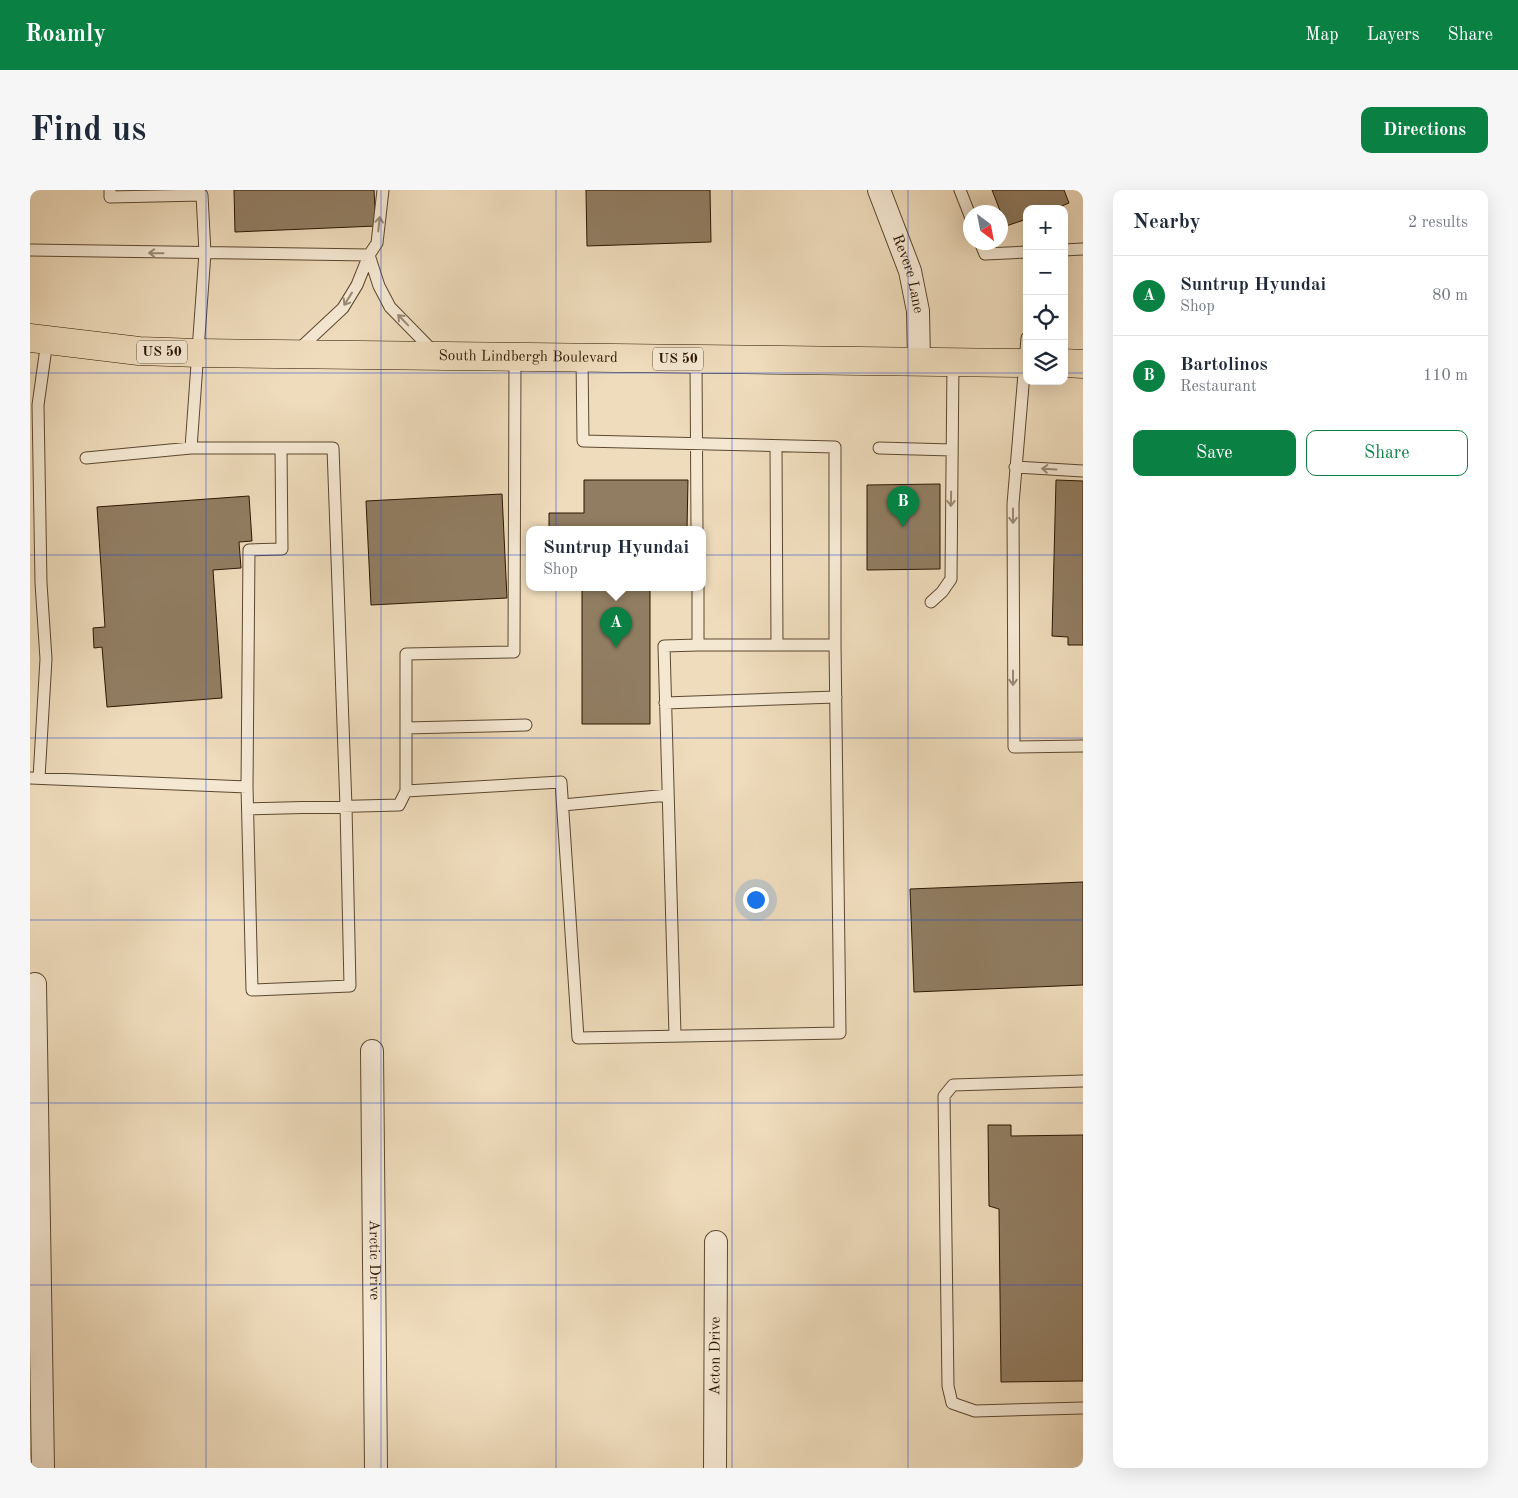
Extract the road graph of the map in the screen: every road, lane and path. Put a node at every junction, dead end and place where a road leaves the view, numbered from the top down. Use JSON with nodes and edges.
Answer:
{"nodes":[{"id":1,"x":110,"y":190,"type":"edge"},
{"id":2,"x":383,"y":190,"type":"edge"},
{"id":3,"x":879,"y":190,"type":"edge"},
{"id":4,"x":960,"y":190,"type":"edge"},
{"id":5,"x":965,"y":205,"type":"edge"},
{"id":6,"x":1083,"y":249,"type":"edge"},
{"id":7,"x":30,"y":250,"type":"edge"},
{"id":8,"x":983,"y":250,"type":"edge"},
{"id":9,"x":1068,"y":250,"type":"edge"},
{"id":10,"x":1023,"y":252,"type":"edge"},
{"id":11,"x":205,"y":253,"type":"junction"},
{"id":12,"x":370,"y":255,"type":"junction"},
{"id":13,"x":38,"y":340,"type":"edge"},
{"id":14,"x":198,"y":353,"type":"junction"},
{"id":15,"x":294,"y":354,"type":"junction"},
{"id":16,"x":1023,"y":354,"type":"edge"},
{"id":17,"x":437,"y":356,"type":"junction"},
{"id":18,"x":515,"y":357,"type":"junction"},
{"id":19,"x":582,"y":357,"type":"junction"},
{"id":20,"x":696,"y":359,"type":"junction"},
{"id":21,"x":919,"y":361,"type":"junction"},
{"id":22,"x":953,"y":362,"type":"junction"},
{"id":23,"x":1068,"y":363,"type":"edge"},
{"id":24,"x":1083,"y":364,"type":"edge"},
{"id":25,"x":1023,"y":385,"type":"edge"},
{"id":26,"x":696,"y":444,"type":"junction"},
{"id":27,"x":776,"y":446,"type":"junction"},
{"id":28,"x":191,"y":448,"type":"junction"},
{"id":29,"x":281,"y":448,"type":"junction"},
{"id":30,"x":879,"y":448,"type":"dead end"},
{"id":31,"x":952,"y":450,"type":"junction"},
{"id":32,"x":86,"y":458,"type":"dead end"},
{"id":33,"x":1015,"y":467,"type":"junction"},
{"id":34,"x":1083,"y":471,"type":"edge"},
{"id":35,"x":697,"y":526,"type":"edge"},
{"id":36,"x":36,"y":583,"type":"edge"},
{"id":37,"x":698,"y":591,"type":"edge"},
{"id":38,"x":931,"y":602,"type":"dead end"},
{"id":39,"x":698,"y":645,"type":"junction"},
{"id":40,"x":777,"y":645,"type":"junction"},
{"id":41,"x":834,"y":645,"type":"junction"},
{"id":42,"x":836,"y":697,"type":"junction"},
{"id":43,"x":666,"y":703,"type":"junction"},
{"id":44,"x":526,"y":725,"type":"dead end"},
{"id":45,"x":406,"y":728,"type":"junction"},
{"id":46,"x":1083,"y":746,"type":"edge"},
{"id":47,"x":34,"y":778,"type":"edge"},
{"id":48,"x":247,"y":787,"type":"junction"},
{"id":49,"x":406,"y":791,"type":"junction"},
{"id":50,"x":668,"y":795,"type":"junction"},
{"id":51,"x":563,"y":805,"type":"junction"},
{"id":52,"x":346,"y":807,"type":"junction"},
{"id":53,"x":248,"y":809,"type":"junction"},
{"id":54,"x":35,"y":984,"type":"dead end"},
{"id":55,"x":675,"y":1035,"type":"junction"},
{"id":56,"x":372,"y":1051,"type":"dead end"},
{"id":57,"x":1083,"y":1081,"type":"edge"},
{"id":58,"x":716,"y":1242,"type":"dead end"},
{"id":59,"x":1083,"y":1408,"type":"edge"},
{"id":60,"x":44,"y":1468,"type":"edge"},
{"id":61,"x":376,"y":1468,"type":"edge"},
{"id":62,"x":715,"y":1468,"type":"edge"}],
"edges":[{"from":1,"to":11,"type":"lane"},
{"from":12,"to":2,"type":"lane","one_way":true},
{"from":3,"to":21,"type":"street","name":"Revere Lane"},
{"from":4,"to":5,"type":"lane"},
{"from":6,"to":9,"type":"lane"},
{"from":11,"to":7,"type":"lane","one_way":true},
{"from":8,"to":10,"type":"lane"},
{"from":11,"to":12,"type":"lane"},
{"from":11,"to":14,"type":"lane"},
{"from":12,"to":15,"type":"lane","one_way":true},
{"from":17,"to":12,"type":"lane","one_way":true},
{"from":13,"to":14,"type":"main road","name":"South Lindbergh Boulevard","number":"US 50"},
{"from":13,"to":36,"type":"lane"},
{"from":14,"to":15,"type":"main road","name":"South Lindbergh Boulevard","number":"US 50"},
{"from":14,"to":28,"type":"lane"},
{"from":15,"to":17,"type":"main road","name":"South Lindbergh Boulevard","number":"US 50"},
{"from":16,"to":22,"type":"main road","name":"South Lindbergh Boulevard","number":"US 50"},
{"from":17,"to":18,"type":"main road","name":"South Lindbergh Boulevard","number":"US 50"},
{"from":18,"to":19,"type":"main road","name":"South Lindbergh Boulevard","number":"US 50"},
{"from":18,"to":45,"type":"lane"},
{"from":19,"to":20,"type":"main road","name":"South Lindbergh Boulevard","number":"US 50"},
{"from":19,"to":26,"type":"lane"},
{"from":20,"to":21,"type":"main road","name":"South Lindbergh Boulevard","number":"US 50"},
{"from":20,"to":26,"type":"lane"},
{"from":21,"to":22,"type":"main road","name":"South Lindbergh Boulevard","number":"US 50"},
{"from":22,"to":31,"type":"lane"},
{"from":23,"to":24,"type":"main road"},
{"from":25,"to":33,"type":"lane"},
{"from":26,"to":27,"type":"lane"},
{"from":26,"to":35,"type":"lane"},
{"from":27,"to":40,"type":"lane"},
{"from":27,"to":41,"type":"lane"},
{"from":28,"to":29,"type":"lane"},
{"from":28,"to":32,"type":"lane"},
{"from":29,"to":48,"type":"lane"},
{"from":29,"to":52,"type":"lane"},
{"from":30,"to":31,"type":"lane"},
{"from":31,"to":38,"type":"lane","one_way":true},
{"from":34,"to":33,"type":"lane","one_way":true},
{"from":33,"to":46,"type":"lane","one_way":true},
{"from":36,"to":47,"type":"lane"},
{"from":37,"to":39,"type":"lane"},
{"from":39,"to":40,"type":"lane"},
{"from":39,"to":43,"type":"lane"},
{"from":40,"to":41,"type":"lane"},
{"from":41,"to":42,"type":"lane"},
{"from":42,"to":43,"type":"lane"},
{"from":42,"to":55,"type":"lane"},
{"from":43,"to":50,"type":"lane"},
{"from":44,"to":45,"type":"lane"},
{"from":45,"to":49,"type":"lane"},
{"from":47,"to":48,"type":"lane"},
{"from":48,"to":53,"type":"lane"},
{"from":49,"to":51,"type":"lane"},
{"from":49,"to":52,"type":"lane"},
{"from":50,"to":51,"type":"lane"},
{"from":50,"to":55,"type":"lane"},
{"from":51,"to":55,"type":"lane"},
{"from":52,"to":53,"type":"lane"},
{"from":52,"to":53,"type":"lane"},
{"from":54,"to":60,"type":"street"},
{"from":56,"to":61,"type":"street","name":"Arctic Drive"},
{"from":57,"to":59,"type":"lane"},
{"from":58,"to":62,"type":"street","name":"Acton Drive"}]}
